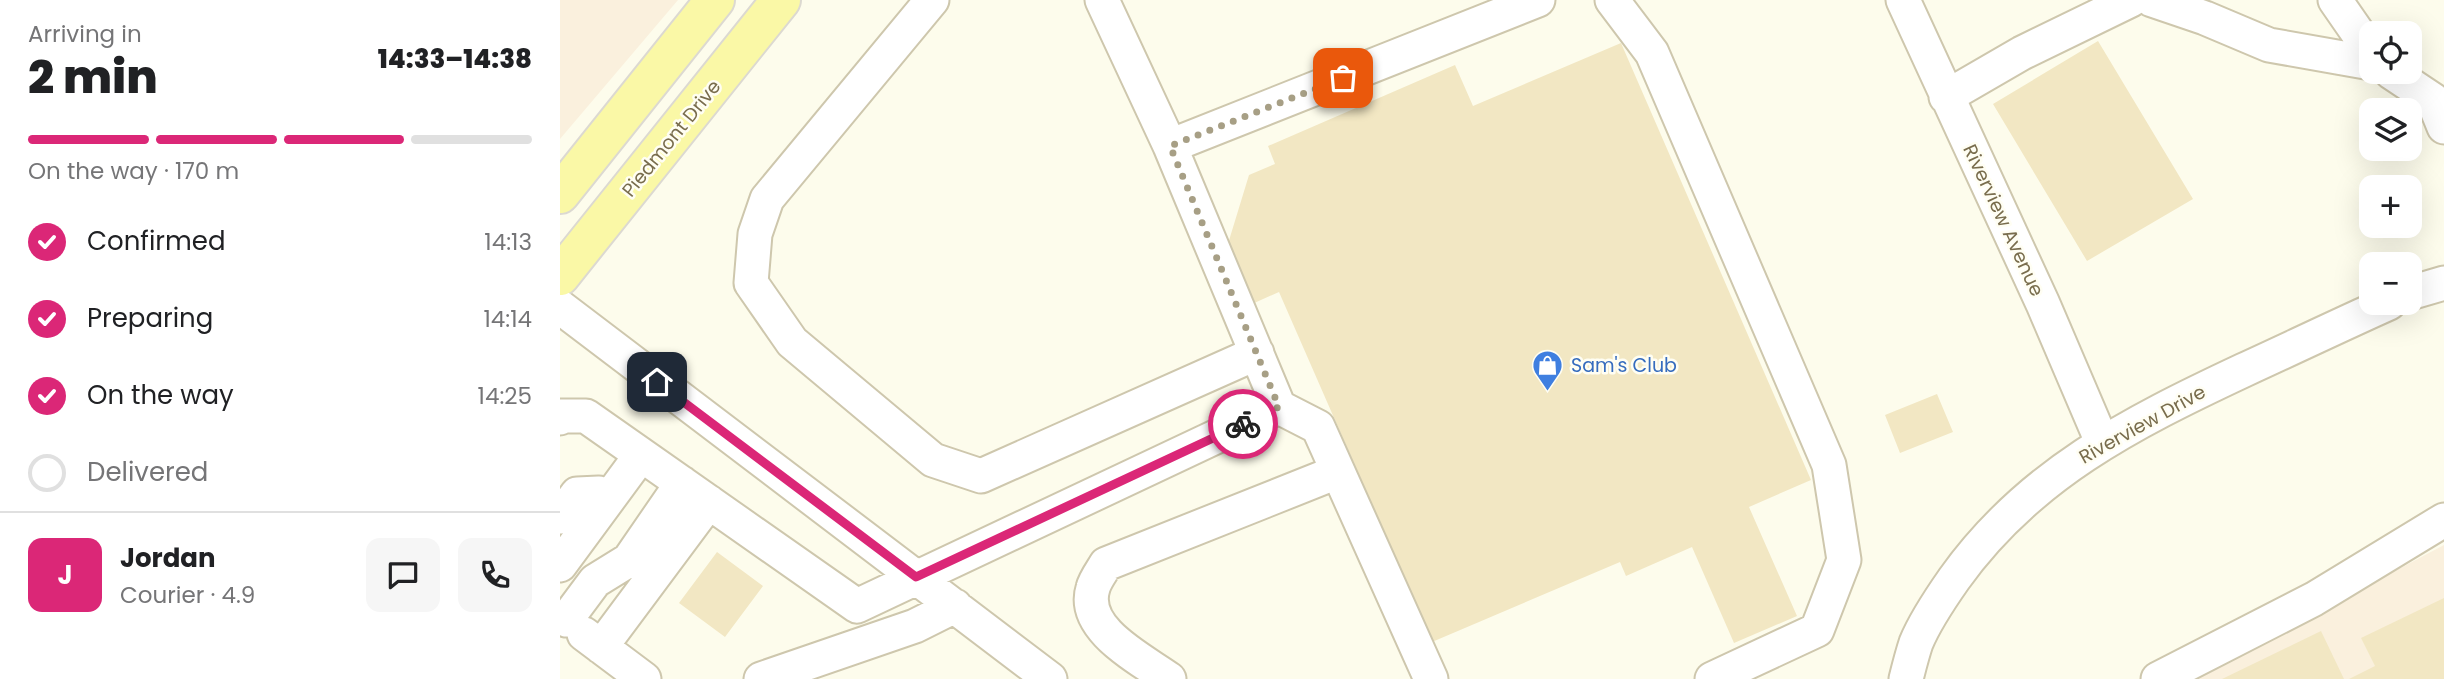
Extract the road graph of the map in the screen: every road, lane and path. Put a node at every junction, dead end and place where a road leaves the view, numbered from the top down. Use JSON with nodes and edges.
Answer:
{"nodes":[{"id":1,"x":715,"y":0,"type":"edge"},
{"id":2,"x":781,"y":0,"type":"edge"},
{"id":3,"x":932,"y":0,"type":"edge"},
{"id":4,"x":1102,"y":0,"type":"edge"},
{"id":5,"x":1538,"y":0,"type":"edge"},
{"id":6,"x":1612,"y":0,"type":"edge"},
{"id":7,"x":1903,"y":0,"type":"edge"},
{"id":8,"x":2131,"y":0,"type":"edge"},
{"id":9,"x":2152,"y":0,"type":"edge"},
{"id":10,"x":2335,"y":0,"type":"edge"},
{"id":11,"x":2359,"y":35,"type":"edge"},
{"id":12,"x":2359,"y":61,"type":"edge"},
{"id":13,"x":2408,"y":84,"type":"edge"},
{"id":14,"x":1946,"y":97,"type":"junction"},
{"id":15,"x":2444,"y":127,"type":"edge"},
{"id":16,"x":1170,"y":146,"type":"junction"},
{"id":17,"x":560,"y":194,"type":"edge"},
{"id":18,"x":560,"y":276,"type":"edge"},
{"id":19,"x":2444,"y":283,"type":"edge"},
{"id":20,"x":2422,"y":289,"type":"edge"},
{"id":21,"x":560,"y":307,"type":"edge"},
{"id":22,"x":2363,"y":315,"type":"edge"},
{"id":23,"x":1256,"y":353,"type":"junction"},
{"id":24,"x":1279,"y":407,"type":"junction"},
{"id":25,"x":560,"y":418,"type":"edge"},
{"id":26,"x":2102,"y":442,"type":"junction"},
{"id":27,"x":1337,"y":472,"type":"junction"},
{"id":28,"x":670,"y":475,"type":"junction"},
{"id":29,"x":599,"y":493,"type":"junction"},
{"id":30,"x":560,"y":517,"type":"edge"},
{"id":31,"x":2444,"y":520,"type":"edge"},
{"id":32,"x":560,"y":545,"type":"edge"},
{"id":33,"x":560,"y":565,"type":"edge"},
{"id":34,"x":916,"y":577,"type":"junction"},
{"id":35,"x":955,"y":607,"type":"junction"},
{"id":36,"x":580,"y":631,"type":"edge"},
{"id":37,"x":644,"y":679,"type":"edge"},
{"id":38,"x":761,"y":679,"type":"edge"},
{"id":39,"x":1050,"y":679,"type":"edge"},
{"id":40,"x":1169,"y":679,"type":"edge"},
{"id":41,"x":1431,"y":679,"type":"edge"},
{"id":42,"x":1712,"y":679,"type":"edge"},
{"id":43,"x":1906,"y":679,"type":"edge"},
{"id":44,"x":2158,"y":679,"type":"edge"}],
"edges":[{"from":1,"to":17,"type":"main road"},
{"from":2,"to":18,"type":"main road","name":"Piedmont Drive"},
{"from":3,"to":23,"type":"street"},
{"from":4,"to":16,"type":"street"},
{"from":5,"to":16,"type":"street"},
{"from":6,"to":42,"type":"street"},
{"from":7,"to":14,"type":"street","name":"Riverview Avenue"},
{"from":8,"to":14,"type":"street"},
{"from":9,"to":12,"type":"street"},
{"from":10,"to":11,"type":"street"},
{"from":13,"to":15,"type":"street"},
{"from":14,"to":26,"type":"street","name":"Riverview Avenue"},
{"from":16,"to":23,"type":"street"},
{"from":19,"to":20,"type":"street"},
{"from":21,"to":34,"type":"street"},
{"from":22,"to":26,"type":"street","name":"Riverview Drive"},
{"from":23,"to":24,"type":"street"},
{"from":24,"to":27,"type":"street"},
{"from":24,"to":34,"type":"street"},
{"from":25,"to":28,"type":"street"},
{"from":26,"to":43,"type":"street","name":"Riverview Drive"},
{"from":27,"to":40,"type":"street"},
{"from":27,"to":41,"type":"street"},
{"from":28,"to":29,"type":"street"},
{"from":28,"to":33,"type":"street"},
{"from":28,"to":34,"type":"street"},
{"from":28,"to":36,"type":"street"},
{"from":28,"to":36,"type":"street"},
{"from":29,"to":30,"type":"street"},
{"from":29,"to":32,"type":"street"},
{"from":31,"to":44,"type":"street"},
{"from":34,"to":35,"type":"street"},
{"from":35,"to":38,"type":"street"},
{"from":35,"to":39,"type":"street"},
{"from":36,"to":37,"type":"street"}]}
